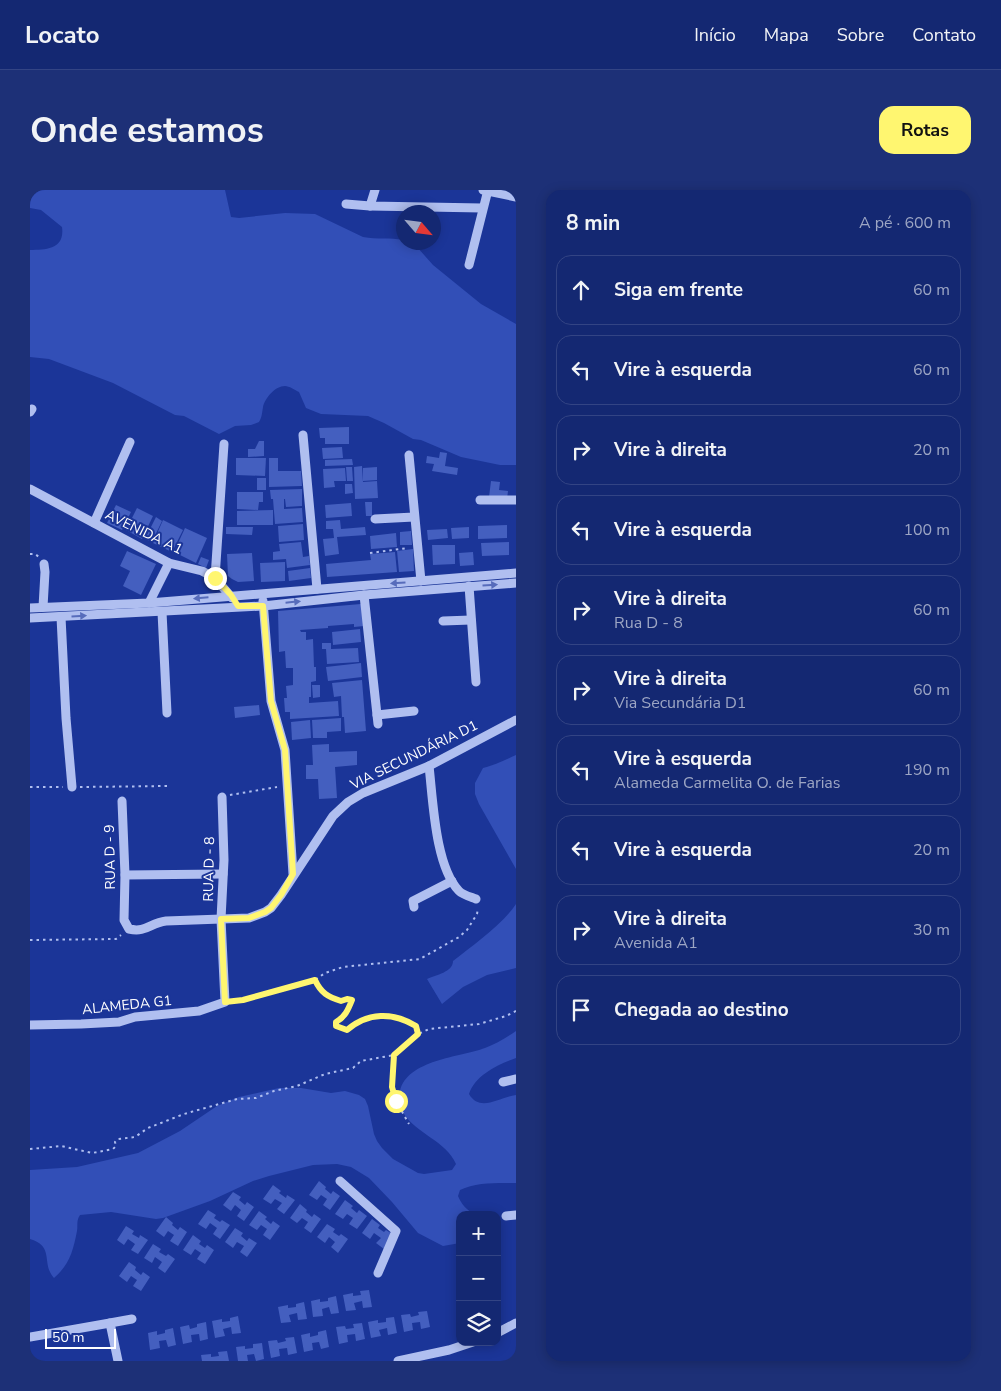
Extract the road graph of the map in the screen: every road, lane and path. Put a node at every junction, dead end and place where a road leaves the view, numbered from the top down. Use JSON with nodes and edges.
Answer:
{"nodes":[{"id":1,"x":375,"y":190,"type":"edge"},
{"id":2,"x":486,"y":190,"type":"edge"},
{"id":3,"x":516,"y":197,"type":"edge"},
{"id":4,"x":346,"y":204,"type":"dead end"},
{"id":5,"x":370,"y":206,"type":"junction"},
{"id":6,"x":482,"y":208,"type":"junction"},
{"id":7,"x":470,"y":265,"type":"dead end"},
{"id":8,"x":303,"y":435,"type":"dead end"},
{"id":9,"x":130,"y":442,"type":"dead end"},
{"id":10,"x":224,"y":444,"type":"dead end"},
{"id":11,"x":409,"y":455,"type":"dead end"},
{"id":12,"x":30,"y":489,"type":"edge"},
{"id":13,"x":480,"y":500,"type":"dead end"},
{"id":14,"x":516,"y":500,"type":"edge"},
{"id":15,"x":414,"y":517,"type":"junction"},
{"id":16,"x":374,"y":519,"type":"dead end"},
{"id":17,"x":94,"y":523,"type":"junction"},
{"id":18,"x":418,"y":547,"type":"junction"},
{"id":19,"x":370,"y":553,"type":"dead end"},
{"id":20,"x":169,"y":563,"type":"junction"},
{"id":21,"x":44,"y":564,"type":"dead end"},
{"id":22,"x":516,"y":573,"type":"edge"},
{"id":23,"x":215,"y":578,"type":"junction"},
{"id":24,"x":421,"y":581,"type":"junction"},
{"id":25,"x":516,"y":583,"type":"edge"},
{"id":26,"x":316,"y":585,"type":"junction"},
{"id":27,"x":469,"y":586,"type":"junction"},
{"id":28,"x":263,"y":593,"type":"junction"},
{"id":29,"x":231,"y":595,"type":"junction"},
{"id":30,"x":364,"y":595,"type":"junction"},
{"id":31,"x":149,"y":603,"type":"junction"},
{"id":32,"x":238,"y":606,"type":"junction"},
{"id":33,"x":263,"y":606,"type":"junction"},
{"id":34,"x":43,"y":607,"type":"junction"},
{"id":35,"x":30,"y":608,"type":"edge"},
{"id":36,"x":162,"y":612,"type":"junction"},
{"id":37,"x":61,"y":617,"type":"junction"},
{"id":38,"x":30,"y":618,"type":"edge"},
{"id":39,"x":472,"y":620,"type":"junction"},
{"id":40,"x":443,"y":621,"type":"dead end"},
{"id":41,"x":476,"y":682,"type":"dead end"},
{"id":42,"x":414,"y":711,"type":"dead end"},
{"id":43,"x":167,"y":713,"type":"dead end"},
{"id":44,"x":516,"y":720,"type":"edge"},
{"id":45,"x":429,"y":766,"type":"junction"},
{"id":46,"x":287,"y":785,"type":"junction"},
{"id":47,"x":169,"y":786,"type":"dead end"},
{"id":48,"x":30,"y":787,"type":"edge"},
{"id":49,"x":72,"y":787,"type":"junction"},
{"id":50,"x":222,"y":797,"type":"joint"},
{"id":51,"x":122,"y":801,"type":"dead end"},
{"id":52,"x":223,"y":874,"type":"junction"},
{"id":53,"x":293,"y":874,"type":"junction"},
{"id":54,"x":125,"y":875,"type":"junction"},
{"id":55,"x":452,"y":881,"type":"junction"},
{"id":56,"x":476,"y":900,"type":"joint"},
{"id":57,"x":414,"y":907,"type":"dead end"},
{"id":58,"x":221,"y":919,"type":"junction"},
{"id":59,"x":129,"y":929,"type":"junction"},
{"id":60,"x":30,"y":940,"type":"edge"},
{"id":61,"x":315,"y":980,"type":"junction"},
{"id":62,"x":225,"y":1002,"type":"junction"},
{"id":63,"x":516,"y":1011,"type":"edge"},
{"id":64,"x":30,"y":1024,"type":"edge"},
{"id":65,"x":418,"y":1034,"type":"junction"},
{"id":66,"x":394,"y":1055,"type":"junction"},
{"id":67,"x":516,"y":1079,"type":"edge"},
{"id":68,"x":503,"y":1082,"type":"dead end"},
{"id":69,"x":409,"y":1124,"type":"dead end"},
{"id":70,"x":30,"y":1149,"type":"edge"},
{"id":71,"x":340,"y":1181,"type":"dead end"},
{"id":72,"x":506,"y":1216,"type":"dead end"},
{"id":73,"x":516,"y":1216,"type":"edge"},
{"id":74,"x":378,"y":1274,"type":"dead end"},
{"id":75,"x":132,"y":1318,"type":"dead end"},
{"id":76,"x":110,"y":1323,"type":"junction"},
{"id":77,"x":516,"y":1323,"type":"edge"},
{"id":78,"x":501,"y":1331,"type":"edge"},
{"id":79,"x":30,"y":1336,"type":"edge"},
{"id":80,"x":462,"y":1346,"type":"edge"},
{"id":81,"x":118,"y":1361,"type":"edge"},
{"id":82,"x":398,"y":1361,"type":"edge"}],
"edges":[{"from":1,"to":5,"type":"street"},
{"from":2,"to":3,"type":"street"},
{"from":2,"to":6,"type":"street"},
{"from":4,"to":5,"type":"street"},
{"from":5,"to":6,"type":"street"},
{"from":6,"to":7,"type":"street"},
{"from":8,"to":26,"type":"street"},
{"from":9,"to":17,"type":"street"},
{"from":10,"to":23,"type":"street"},
{"from":11,"to":15,"type":"street"},
{"from":12,"to":17,"type":"street","name":"AVENIDA A1"},
{"from":13,"to":14,"type":"street"},
{"from":15,"to":16,"type":"street"},
{"from":15,"to":18,"type":"street"},
{"from":17,"to":20,"type":"street","name":"AVENIDA A1"},
{"from":18,"to":19,"type":"path"},
{"from":18,"to":24,"type":"street"},
{"from":20,"to":23,"type":"street","name":"AVENIDA A1"},
{"from":20,"to":31,"type":"street"},
{"from":21,"to":34,"type":"street"},
{"from":22,"to":24,"type":"street"},
{"from":23,"to":29,"type":"street","name":"AVENIDA A1"},
{"from":24,"to":26,"type":"street","one_way":true},
{"from":27,"to":25,"type":"street","one_way":true},
{"from":26,"to":28,"type":"street"},
{"from":27,"to":30,"type":"street"},
{"from":27,"to":39,"type":"street"},
{"from":28,"to":29,"type":"street"},
{"from":28,"to":33,"type":"street"},
{"from":29,"to":31,"type":"street","one_way":true},
{"from":29,"to":32,"type":"street","name":"AVENIDA A1"},
{"from":33,"to":30,"type":"street","one_way":true},
{"from":30,"to":42,"type":"street"},
{"from":31,"to":34,"type":"street"},
{"from":32,"to":33,"type":"street"},
{"from":32,"to":36,"type":"street"},
{"from":33,"to":46,"type":"street"},
{"from":34,"to":35,"type":"street"},
{"from":37,"to":36,"type":"street","one_way":true},
{"from":36,"to":43,"type":"street"},
{"from":37,"to":38,"type":"street"},
{"from":37,"to":49,"type":"street"},
{"from":39,"to":40,"type":"street"},
{"from":39,"to":41,"type":"street"},
{"from":44,"to":45,"type":"street","name":"VIA SECUNDÁRIA D1"},
{"from":45,"to":53,"type":"street","name":"VIA SECUNDÁRIA D1"},
{"from":45,"to":55,"type":"street"},
{"from":46,"to":50,"type":"path"},
{"from":46,"to":53,"type":"street"},
{"from":47,"to":49,"type":"path"},
{"from":48,"to":49,"type":"path"},
{"from":50,"to":52,"type":"street","name":"RUA D - 8"},
{"from":51,"to":54,"type":"street","name":"RUA D - 9"},
{"from":52,"to":54,"type":"street"},
{"from":52,"to":58,"type":"street","name":"RUA D - 8"},
{"from":53,"to":58,"type":"street","name":"VIA SECUNDÁRIA D1"},
{"from":54,"to":59,"type":"street","name":"RUA D - 9"},
{"from":55,"to":56,"type":"street"},
{"from":55,"to":57,"type":"street"},
{"from":56,"to":61,"type":"path"},
{"from":58,"to":59,"type":"street","name":"VIA SECUNDÁRIA D1"},
{"from":58,"to":62,"type":"street","name":"RUA D - 8"},
{"from":59,"to":60,"type":"path"},
{"from":61,"to":62,"type":"path"},
{"from":61,"to":65,"type":"path"},
{"from":62,"to":64,"type":"street","name":"ALAMEDA G1"},
{"from":63,"to":65,"type":"path"},
{"from":65,"to":66,"type":"path"},
{"from":66,"to":69,"type":"path"},
{"from":66,"to":70,"type":"path"},
{"from":67,"to":68,"type":"street"},
{"from":71,"to":74,"type":"street"},
{"from":72,"to":73,"type":"street"},
{"from":75,"to":76,"type":"street"},
{"from":76,"to":79,"type":"street"},
{"from":76,"to":81,"type":"street"},
{"from":77,"to":78,"type":"street"},
{"from":80,"to":82,"type":"street"}]}
